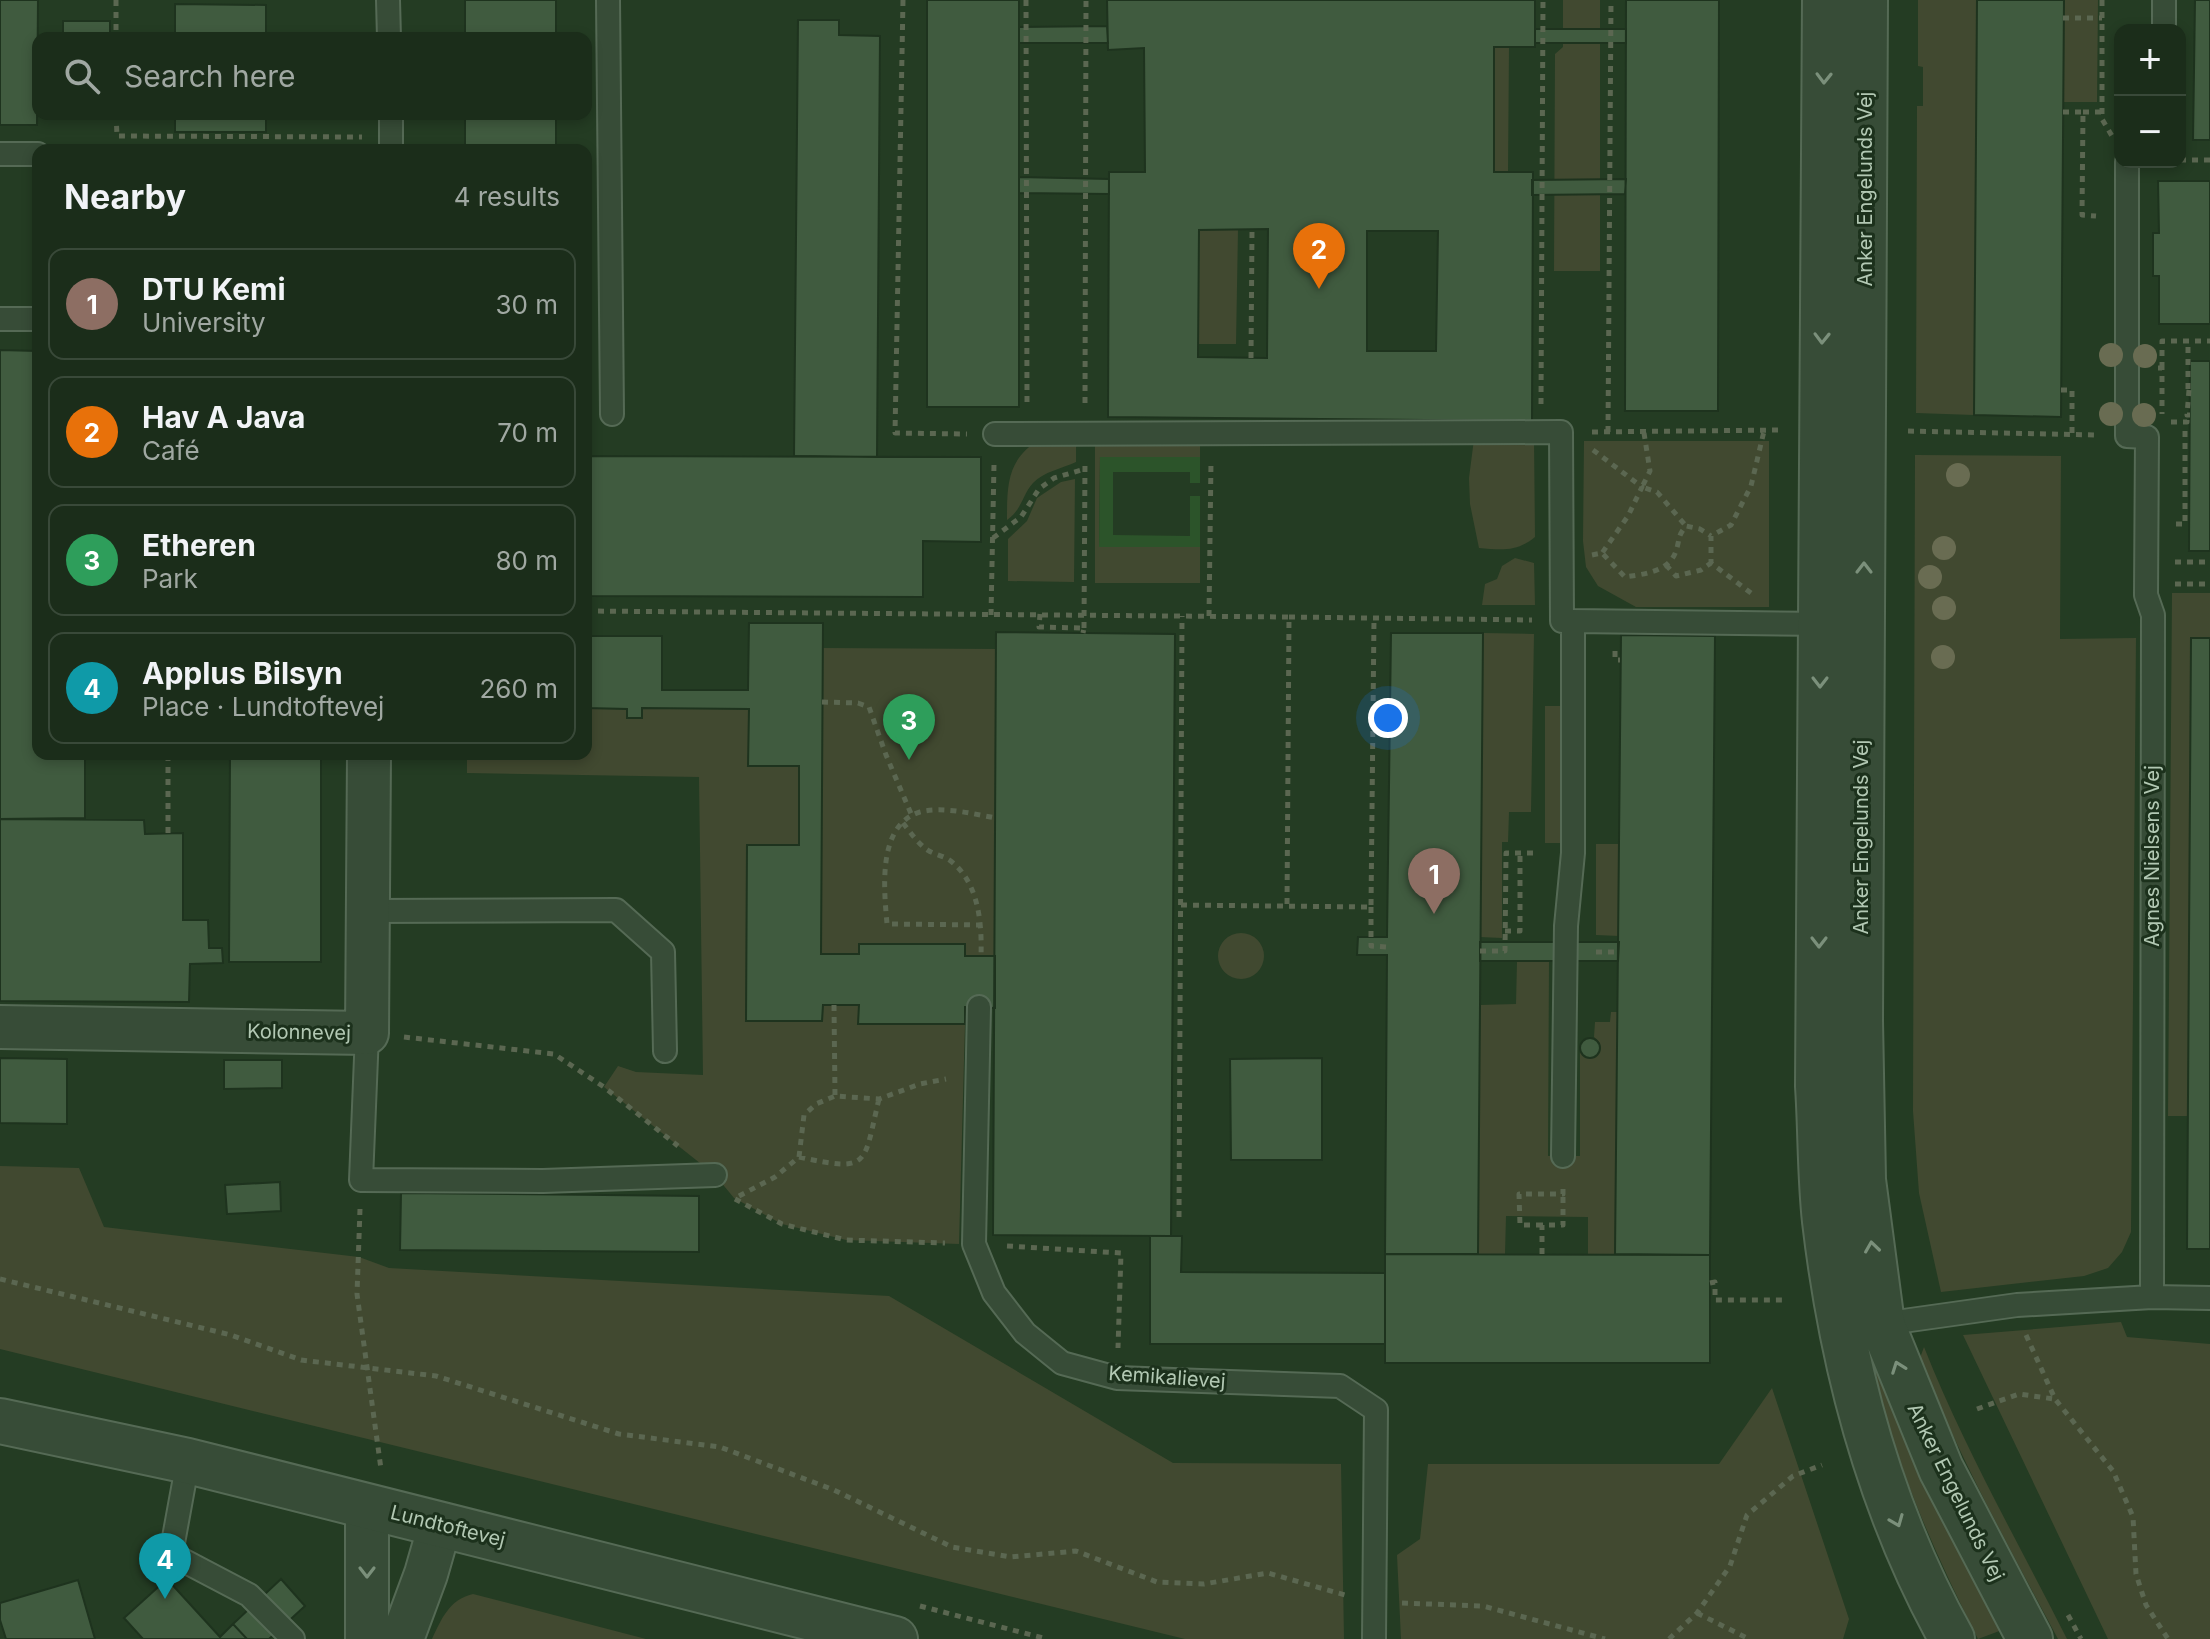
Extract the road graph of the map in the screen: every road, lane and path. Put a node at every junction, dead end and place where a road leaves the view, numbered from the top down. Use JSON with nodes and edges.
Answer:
{"nodes":[{"id":1,"x":116,"y":0,"type":"edge"},
{"id":2,"x":388,"y":0,"type":"edge"},
{"id":3,"x":608,"y":0,"type":"edge"},
{"id":4,"x":903,"y":0,"type":"edge"},
{"id":5,"x":1026,"y":0,"type":"edge"},
{"id":6,"x":1086,"y":0,"type":"edge"},
{"id":7,"x":1611,"y":0,"type":"edge"},
{"id":8,"x":1825,"y":0,"type":"edge"},
{"id":9,"x":1865,"y":0,"type":"edge"},
{"id":10,"x":2102,"y":0,"type":"edge"},
{"id":11,"x":2164,"y":0,"type":"edge"},
{"id":12,"x":2063,"y":18,"type":"dead end"},
{"id":13,"x":2102,"y":18,"type":"junction"},
{"id":14,"x":2164,"y":24,"type":"edge"},
{"id":15,"x":116,"y":32,"type":"edge"},
{"id":16,"x":389,"y":32,"type":"edge"},
{"id":17,"x":2063,"y":112,"type":"dead end"},
{"id":18,"x":2083,"y":112,"type":"junction"},
{"id":19,"x":2103,"y":112,"type":"junction"},
{"id":20,"x":116,"y":120,"type":"edge"},
{"id":21,"x":391,"y":120,"type":"edge"},
{"id":22,"x":2114,"y":139,"type":"dead end"},
{"id":23,"x":391,"y":143,"type":"edge"},
{"id":24,"x":0,"y":154,"type":"edge"},
{"id":25,"x":32,"y":154,"type":"edge"},
{"id":26,"x":2186,"y":160,"type":"edge"},
{"id":27,"x":2210,"y":160,"type":"edge"},
{"id":28,"x":2127,"y":168,"type":"edge"},
{"id":29,"x":2082,"y":215,"type":"dead end"},
{"id":30,"x":1252,"y":230,"type":"dead end"},
{"id":31,"x":0,"y":319,"type":"edge"},
{"id":32,"x":32,"y":319,"type":"edge"},
{"id":33,"x":2188,"y":341,"type":"junction"},
{"id":34,"x":2210,"y":341,"type":"edge"},
{"id":35,"x":1251,"y":358,"type":"dead end"},
{"id":36,"x":2162,"y":368,"type":"dead end"},
{"id":37,"x":2061,"y":390,"type":"dead end"},
{"id":38,"x":612,"y":414,"type":"dead end"},
{"id":39,"x":2188,"y":417,"type":"dead end"},
{"id":40,"x":1779,"y":430,"type":"dead end"},
{"id":41,"x":2190,"y":430,"type":"dead end"},
{"id":42,"x":1764,"y":431,"type":"junction"},
{"id":43,"x":1908,"y":431,"type":"dead end"},
{"id":44,"x":1571,"y":432,"type":"junction"},
{"id":45,"x":1608,"y":432,"type":"junction"},
{"id":46,"x":1644,"y":433,"type":"junction"},
{"id":47,"x":995,"y":434,"type":"junction"},
{"id":48,"x":1027,"y":434,"type":"junction"},
{"id":49,"x":2072,"y":434,"type":"junction"},
{"id":50,"x":1085,"y":435,"type":"junction"},
{"id":51,"x":1211,"y":435,"type":"junction"},
{"id":52,"x":2127,"y":436,"type":"junction"},
{"id":53,"x":1085,"y":469,"type":"junction"},
{"id":54,"x":1642,"y":487,"type":"junction"},
{"id":55,"x":2185,"y":524,"type":"dead end"},
{"id":56,"x":1686,"y":526,"type":"junction"},
{"id":57,"x":1711,"y":536,"type":"junction"},
{"id":58,"x":992,"y":539,"type":"junction"},
{"id":59,"x":1602,"y":553,"type":"junction"},
{"id":60,"x":1581,"y":559,"type":"dead end"},
{"id":61,"x":2163,"y":562,"type":"dead end"},
{"id":62,"x":2210,"y":562,"type":"edge"},
{"id":63,"x":1711,"y":563,"type":"junction"},
{"id":64,"x":1666,"y":565,"type":"junction"},
{"id":65,"x":2163,"y":584,"type":"dead end"},
{"id":66,"x":2210,"y":584,"type":"edge"},
{"id":67,"x":592,"y":611,"type":"edge"},
{"id":68,"x":1040,"y":614,"type":"junction"},
{"id":69,"x":1084,"y":614,"type":"junction"},
{"id":70,"x":991,"y":615,"type":"junction"},
{"id":71,"x":1182,"y":616,"type":"junction"},
{"id":72,"x":1209,"y":616,"type":"junction"},
{"id":73,"x":1289,"y":617,"type":"junction"},
{"id":74,"x":1374,"y":618,"type":"junction"},
{"id":75,"x":1568,"y":621,"type":"junction"},
{"id":76,"x":1777,"y":624,"type":"junction"},
{"id":77,"x":1820,"y":624,"type":"junction"},
{"id":78,"x":1863,"y":624,"type":"junction"},
{"id":79,"x":1615,"y":648,"type":"dead end"},
{"id":80,"x":1620,"y":660,"type":"dead end"},
{"id":81,"x":822,"y":702,"type":"dead end"},
{"id":82,"x":168,"y":760,"type":"edge"},
{"id":83,"x":369,"y":760,"type":"edge"},
{"id":84,"x":912,"y":816,"type":"junction"},
{"id":85,"x":996,"y":818,"type":"dead end"},
{"id":86,"x":902,"y":822,"type":"junction"},
{"id":87,"x":168,"y":833,"type":"dead end"},
{"id":88,"x":1520,"y":853,"type":"junction"},
{"id":89,"x":1539,"y":853,"type":"dead end"},
{"id":90,"x":1181,"y":905,"type":"junction"},
{"id":91,"x":1287,"y":906,"type":"junction"},
{"id":92,"x":1371,"y":907,"type":"junction"},
{"id":93,"x":368,"y":911,"type":"junction"},
{"id":94,"x":982,"y":925,"type":"junction"},
{"id":95,"x":1505,"y":931,"type":"junction"},
{"id":96,"x":1387,"y":947,"type":"dead end"},
{"id":97,"x":1480,"y":951,"type":"dead end"},
{"id":98,"x":981,"y":956,"type":"dead end"},
{"id":99,"x":834,"y":1005,"type":"dead end"},
{"id":100,"x":979,"y":1007,"type":"dead end"},
{"id":101,"x":0,"y":1027,"type":"edge"},
{"id":102,"x":367,"y":1033,"type":"junction"},
{"id":103,"x":665,"y":1051,"type":"dead end"},
{"id":104,"x":978,"y":1081,"type":"junction"},
{"id":105,"x":835,"y":1096,"type":"junction"},
{"id":106,"x":879,"y":1099,"type":"junction"},
{"id":107,"x":1563,"y":1156,"type":"dead end"},
{"id":108,"x":799,"y":1157,"type":"junction"},
{"id":109,"x":715,"y":1175,"type":"joint"},
{"id":110,"x":361,"y":1180,"type":"junction"},
{"id":111,"x":1179,"y":1217,"type":"dead end"},
{"id":112,"x":1542,"y":1225,"type":"junction"},
{"id":113,"x":974,"y":1244,"type":"junction"},
{"id":114,"x":1542,"y":1254,"type":"dead end"},
{"id":115,"x":0,"y":1279,"type":"edge"},
{"id":116,"x":1710,"y":1283,"type":"dead end"},
{"id":117,"x":2152,"y":1297,"type":"junction"},
{"id":118,"x":2210,"y":1298,"type":"edge"},
{"id":119,"x":1783,"y":1300,"type":"dead end"},
{"id":120,"x":2017,"y":1305,"type":"junction"},
{"id":121,"x":1882,"y":1324,"type":"junction"},
{"id":122,"x":368,"y":1369,"type":"junction"},
{"id":123,"x":1117,"y":1378,"type":"junction"},
{"id":124,"x":2055,"y":1399,"type":"junction"},
{"id":125,"x":1977,"y":1409,"type":"dead end"},
{"id":126,"x":0,"y":1421,"type":"edge"},
{"id":127,"x":188,"y":1461,"type":"junction"},
{"id":128,"x":1822,"y":1465,"type":"dead end"},
{"id":129,"x":374,"y":1487,"type":"junction"},
{"id":130,"x":440,"y":1525,"type":"junction"},
{"id":131,"x":1374,"y":1603,"type":"junction"},
{"id":132,"x":2066,"y":1611,"type":"dead end"},
{"id":133,"x":1697,"y":1613,"type":"junction"},
{"id":134,"x":293,"y":1639,"type":"edge"},
{"id":135,"x":367,"y":1639,"type":"edge"},
{"id":136,"x":402,"y":1639,"type":"edge"},
{"id":137,"x":895,"y":1639,"type":"edge"},
{"id":138,"x":1374,"y":1639,"type":"edge"},
{"id":139,"x":1605,"y":1639,"type":"edge"},
{"id":140,"x":1669,"y":1639,"type":"edge"},
{"id":141,"x":1749,"y":1639,"type":"edge"},
{"id":142,"x":1952,"y":1639,"type":"edge"},
{"id":143,"x":2030,"y":1639,"type":"edge"},
{"id":144,"x":2081,"y":1639,"type":"edge"},
{"id":145,"x":2168,"y":1639,"type":"edge"}],
"edges":[{"from":1,"to":15,"type":"path"},
{"from":2,"to":16,"type":"lane"},
{"from":3,"to":38,"type":"lane"},
{"from":4,"to":47,"type":"path"},
{"from":5,"to":48,"type":"path"},
{"from":6,"to":50,"type":"path"},
{"from":7,"to":45,"type":"path"},
{"from":8,"to":77,"type":"street","name":"Anker Engelunds Vej","one_way":true},
{"from":78,"to":9,"type":"street","name":"Anker Engelunds Vej","one_way":true},
{"from":10,"to":13,"type":"path"},
{"from":11,"to":14,"type":"lane"},
{"from":12,"to":13,"type":"path"},
{"from":13,"to":19,"type":"path"},
{"from":17,"to":18,"type":"path"},
{"from":18,"to":19,"type":"path"},
{"from":18,"to":29,"type":"path"},
{"from":19,"to":22,"type":"path"},
{"from":20,"to":23,"type":"path"},
{"from":21,"to":23,"type":"lane"},
{"from":24,"to":25,"type":"lane"},
{"from":26,"to":27,"type":"path"},
{"from":28,"to":52,"type":"lane"},
{"from":30,"to":35,"type":"path"},
{"from":31,"to":32,"type":"lane"},
{"from":33,"to":34,"type":"path"},
{"from":33,"to":36,"type":"path"},
{"from":33,"to":39,"type":"path"},
{"from":37,"to":49,"type":"path"},
{"from":40,"to":42,"type":"path"},
{"from":41,"to":55,"type":"path"},
{"from":42,"to":46,"type":"path"},
{"from":42,"to":57,"type":"path"},
{"from":43,"to":49,"type":"path"},
{"from":44,"to":45,"type":"path"},
{"from":44,"to":51,"type":"lane"},
{"from":44,"to":54,"type":"path"},
{"from":44,"to":75,"type":"lane"},
{"from":45,"to":46,"type":"path"},
{"from":46,"to":54,"type":"path"},
{"from":47,"to":48,"type":"lane"},
{"from":47,"to":58,"type":"path"},
{"from":48,"to":50,"type":"lane"},
{"from":49,"to":52,"type":"path"},
{"from":50,"to":51,"type":"lane"},
{"from":50,"to":53,"type":"path"},
{"from":51,"to":72,"type":"path"},
{"from":52,"to":117,"type":"lane","name":"Agnes Nielsens Vej"},
{"from":53,"to":58,"type":"path"},
{"from":53,"to":69,"type":"path"},
{"from":54,"to":56,"type":"path"},
{"from":54,"to":59,"type":"path"},
{"from":56,"to":57,"type":"path"},
{"from":56,"to":64,"type":"path"},
{"from":57,"to":63,"type":"path"},
{"from":58,"to":70,"type":"path"},
{"from":59,"to":60,"type":"path"},
{"from":59,"to":64,"type":"path"},
{"from":61,"to":62,"type":"path"},
{"from":63,"to":64,"type":"path"},
{"from":63,"to":76,"type":"path"},
{"from":65,"to":66,"type":"path"},
{"from":67,"to":70,"type":"path"},
{"from":68,"to":69,"type":"path"},
{"from":68,"to":69,"type":"path"},
{"from":68,"to":70,"type":"path"},
{"from":69,"to":71,"type":"path"},
{"from":71,"to":72,"type":"path"},
{"from":71,"to":90,"type":"path"},
{"from":72,"to":73,"type":"path"},
{"from":73,"to":74,"type":"path"},
{"from":73,"to":91,"type":"path"},
{"from":74,"to":75,"type":"path"},
{"from":74,"to":92,"type":"path"},
{"from":75,"to":76,"type":"lane"},
{"from":75,"to":107,"type":"lane"},
{"from":76,"to":77,"type":"lane"},
{"from":77,"to":78,"type":"lane"},
{"from":77,"to":142,"type":"street","name":"Anker Engelunds Vej","one_way":true},
{"from":121,"to":78,"type":"street","name":"Anker Engelunds Vej","one_way":true},
{"from":79,"to":80,"type":"path"},
{"from":81,"to":84,"type":"path"},
{"from":82,"to":87,"type":"path"},
{"from":83,"to":93,"type":"street","name":"Kolonnevej"},
{"from":84,"to":85,"type":"path"},
{"from":84,"to":86,"type":"path"},
{"from":86,"to":94,"type":"path"},
{"from":86,"to":94,"type":"path"},
{"from":88,"to":89,"type":"path"},
{"from":88,"to":95,"type":"path"},
{"from":88,"to":95,"type":"path"},
{"from":90,"to":91,"type":"path"},
{"from":90,"to":111,"type":"path"},
{"from":91,"to":92,"type":"path"},
{"from":92,"to":96,"type":"path"},
{"from":93,"to":102,"type":"street","name":"Kolonnevej"},
{"from":93,"to":103,"type":"lane"},
{"from":94,"to":98,"type":"path"},
{"from":95,"to":97,"type":"path"},
{"from":99,"to":105,"type":"path"},
{"from":100,"to":104,"type":"lane","name":"Kemikalievej"},
{"from":101,"to":102,"type":"street","name":"Kolonnevej"},
{"from":102,"to":109,"type":"path"},
{"from":102,"to":110,"type":"lane"},
{"from":104,"to":106,"type":"path"},
{"from":104,"to":113,"type":"lane","name":"Kemikalievej"},
{"from":105,"to":106,"type":"path"},
{"from":105,"to":108,"type":"path"},
{"from":106,"to":108,"type":"path"},
{"from":108,"to":113,"type":"path"},
{"from":109,"to":110,"type":"lane"},
{"from":110,"to":122,"type":"path"},
{"from":112,"to":112,"type":"path"},
{"from":112,"to":114,"type":"path"},
{"from":113,"to":123,"type":"lane","name":"Kemikalievej"},
{"from":113,"to":123,"type":"path"},
{"from":115,"to":122,"type":"path"},
{"from":116,"to":119,"type":"path"},
{"from":117,"to":118,"type":"lane"},
{"from":117,"to":120,"type":"lane"},
{"from":120,"to":121,"type":"lane"},
{"from":120,"to":124,"type":"path"},
{"from":143,"to":121,"type":"street","name":"Anker Engelunds Vej","one_way":true},
{"from":122,"to":129,"type":"path"},
{"from":122,"to":131,"type":"path"},
{"from":123,"to":131,"type":"lane","name":"Kemikalievej"},
{"from":124,"to":125,"type":"path"},
{"from":124,"to":145,"type":"path"},
{"from":126,"to":127,"type":"street","name":"Lundtoftevej"},
{"from":127,"to":129,"type":"street","name":"Lundtoftevej"},
{"from":127,"to":134,"type":"lane"},
{"from":128,"to":133,"type":"path"},
{"from":129,"to":130,"type":"street","name":"Lundtoftevej"},
{"from":129,"to":135,"type":"street","one_way":true},
{"from":130,"to":136,"type":"street"},
{"from":130,"to":137,"type":"street","name":"Lundtoftevej"},
{"from":131,"to":138,"type":"lane","name":"Kemikalievej"},
{"from":131,"to":139,"type":"path"},
{"from":132,"to":144,"type":"path"},
{"from":133,"to":140,"type":"path"},
{"from":133,"to":141,"type":"path"}]}
